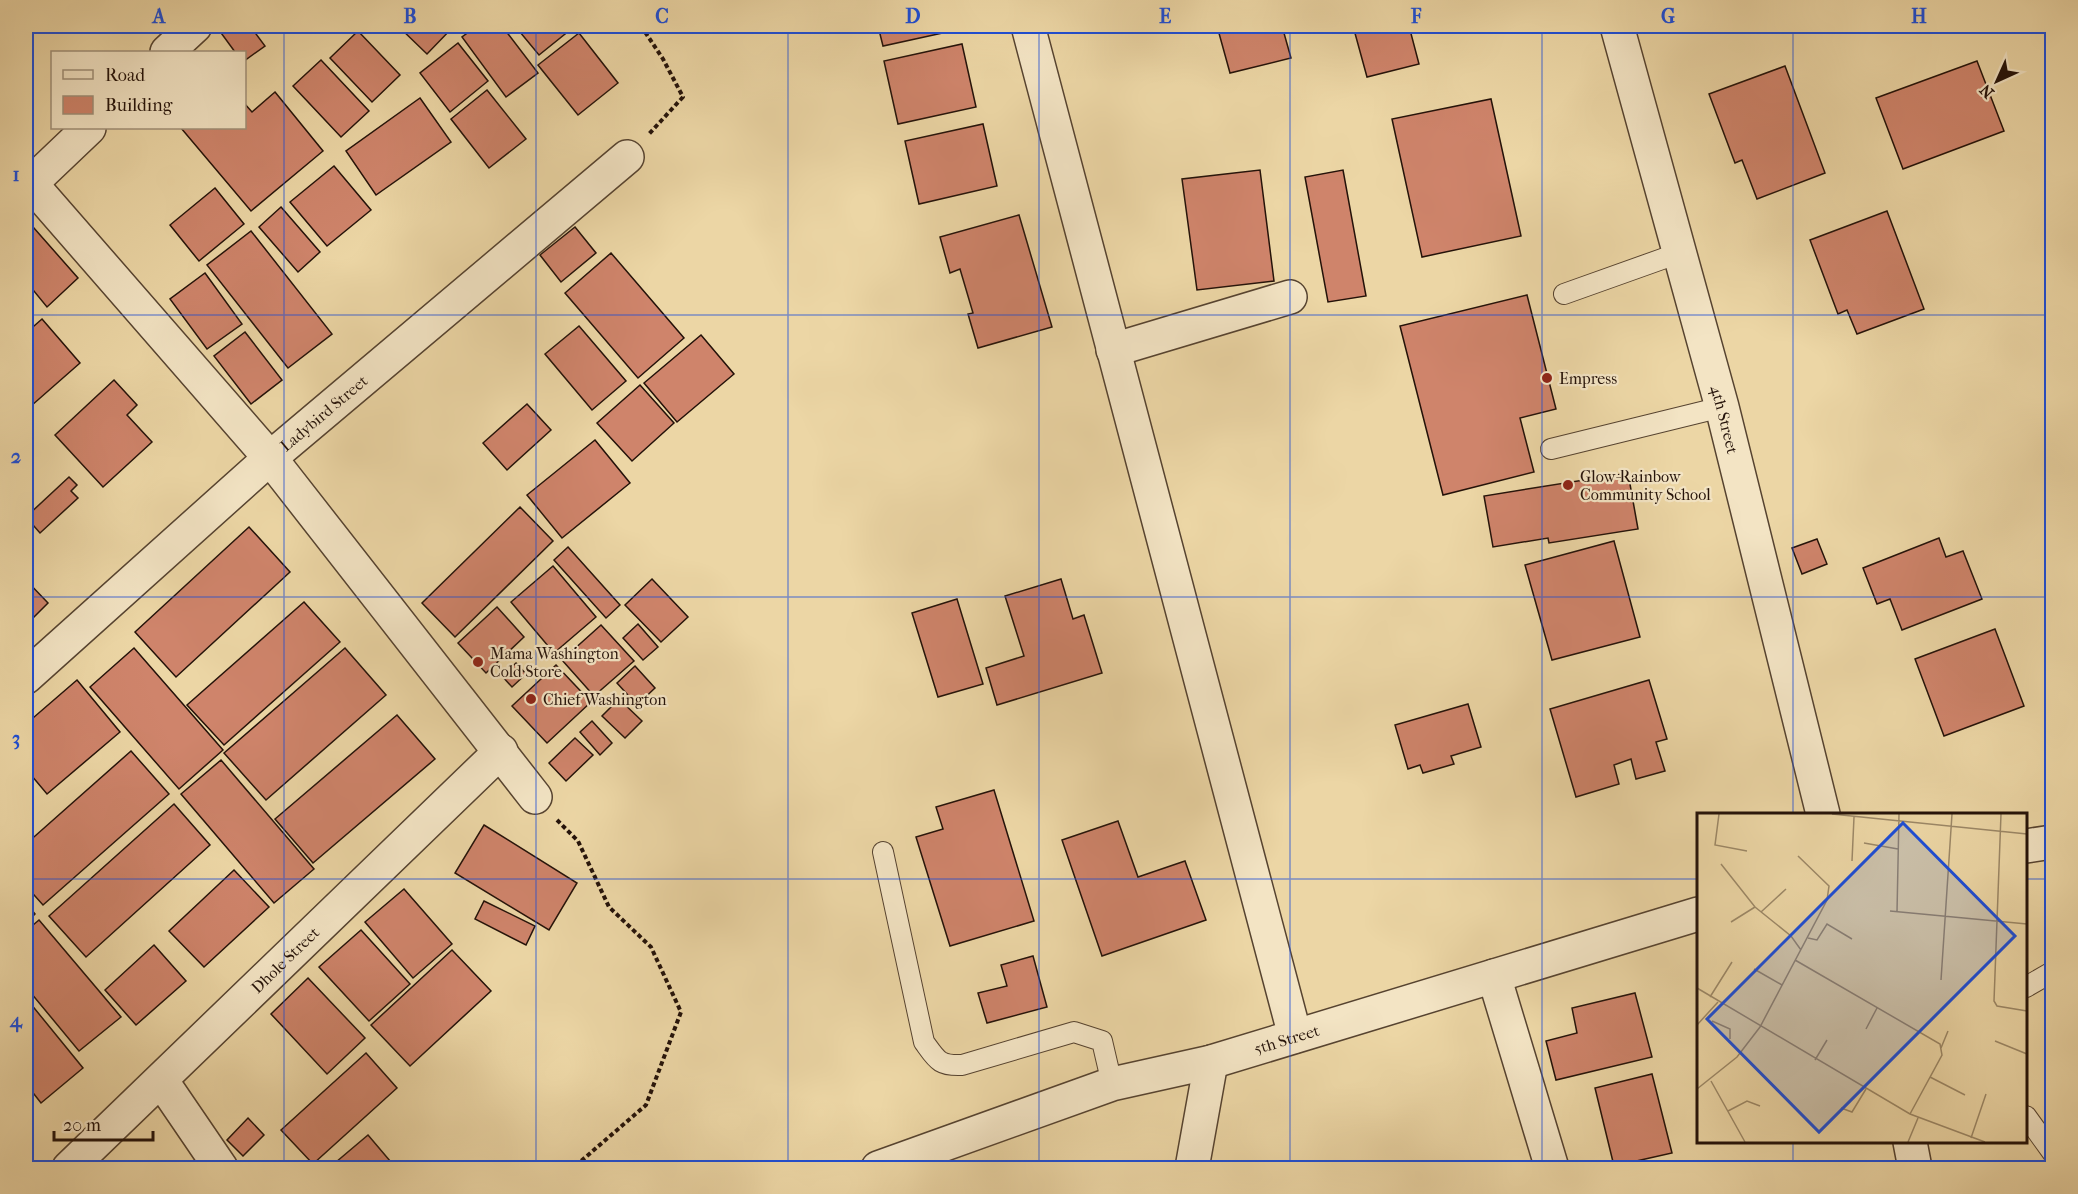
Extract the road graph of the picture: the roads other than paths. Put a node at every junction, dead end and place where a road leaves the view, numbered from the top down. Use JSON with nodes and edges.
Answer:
{"nodes":[{"id":1,"x":195,"y":26,"type":"edge"},
{"id":2,"x":1028,"y":26,"type":"edge"},
{"id":3,"x":1617,"y":26,"type":"edge"},
{"id":4,"x":168,"y":51,"type":"edge"},
{"id":5,"x":88,"y":129,"type":"edge"},
{"id":6,"x":627,"y":157,"type":"road end"},
{"id":7,"x":27,"y":183,"type":"edge"},
{"id":8,"x":1679,"y":253,"type":"junction"},
{"id":9,"x":1564,"y":294,"type":"dead end"},
{"id":10,"x":1290,"y":297,"type":"dead end"},
{"id":11,"x":1113,"y":350,"type":"junction"},
{"id":12,"x":1722,"y":407,"type":"junction"},
{"id":13,"x":1551,"y":449,"type":"dead end"},
{"id":14,"x":270,"y":458,"type":"junction"},
{"id":15,"x":26,"y":677,"type":"edge"},
{"id":16,"x":501,"y":751,"type":"junction"},
{"id":17,"x":535,"y":797,"type":"road end"},
{"id":18,"x":1823,"y":813,"type":"edge"},
{"id":19,"x":2052,"y":842,"type":"edge"},
{"id":20,"x":2027,"y":846,"type":"edge"},
{"id":21,"x":883,"y":852,"type":"dead end"},
{"id":22,"x":1697,"y":914,"type":"edge"},
{"id":23,"x":2052,"y":972,"type":"edge"},
{"id":24,"x":1494,"y":976,"type":"junction"},
{"id":25,"x":2027,"y":986,"type":"edge"},
{"id":26,"x":1295,"y":1036,"type":"junction"},
{"id":27,"x":1211,"y":1062,"type":"junction"},
{"id":28,"x":161,"y":1080,"type":"junction"},
{"id":29,"x":1112,"y":1084,"type":"junction"},
{"id":30,"x":2027,"y":1119,"type":"edge"},
{"id":31,"x":1910,"y":1143,"type":"edge"},
{"id":32,"x":2052,"y":1152,"type":"edge"},
{"id":33,"x":69,"y":1168,"type":"edge"},
{"id":34,"x":221,"y":1168,"type":"edge"},
{"id":35,"x":878,"y":1168,"type":"edge"},
{"id":36,"x":1192,"y":1168,"type":"edge"},
{"id":37,"x":1552,"y":1168,"type":"edge"},
{"id":38,"x":1916,"y":1168,"type":"edge"}],
"edges":[{"from":1,"to":4,"type":"street"},
{"from":2,"to":11,"type":"street"},
{"from":3,"to":8,"type":"street","name":"4th Street"},
{"from":5,"to":7,"type":"street"},
{"from":6,"to":14,"type":"street","name":"Ladybird Street"},
{"from":7,"to":14,"type":"street"},
{"from":8,"to":9,"type":"lane"},
{"from":8,"to":12,"type":"street","name":"4th Street"},
{"from":10,"to":11,"type":"street"},
{"from":11,"to":26,"type":"street"},
{"from":12,"to":13,"type":"lane"},
{"from":12,"to":18,"type":"street","name":"4th Street"},
{"from":14,"to":15,"type":"street","name":"Ladybird Street"},
{"from":14,"to":16,"type":"street"},
{"from":16,"to":17,"type":"street"},
{"from":16,"to":28,"type":"street","name":"Dhole Street"},
{"from":19,"to":20,"type":"street"},
{"from":21,"to":29,"type":"lane"},
{"from":22,"to":24,"type":"street","name":"5th Street"},
{"from":23,"to":25,"type":"lane"},
{"from":24,"to":26,"type":"street","name":"5th Street"},
{"from":24,"to":37,"type":"street"},
{"from":26,"to":27,"type":"street","name":"5th Street"},
{"from":27,"to":29,"type":"street","name":"5th Street"},
{"from":27,"to":36,"type":"street"},
{"from":28,"to":33,"type":"street","name":"Dhole Street"},
{"from":28,"to":34,"type":"street"},
{"from":29,"to":35,"type":"street","name":"5th Street"},
{"from":30,"to":32,"type":"lane"},
{"from":31,"to":38,"type":"street"}]}
